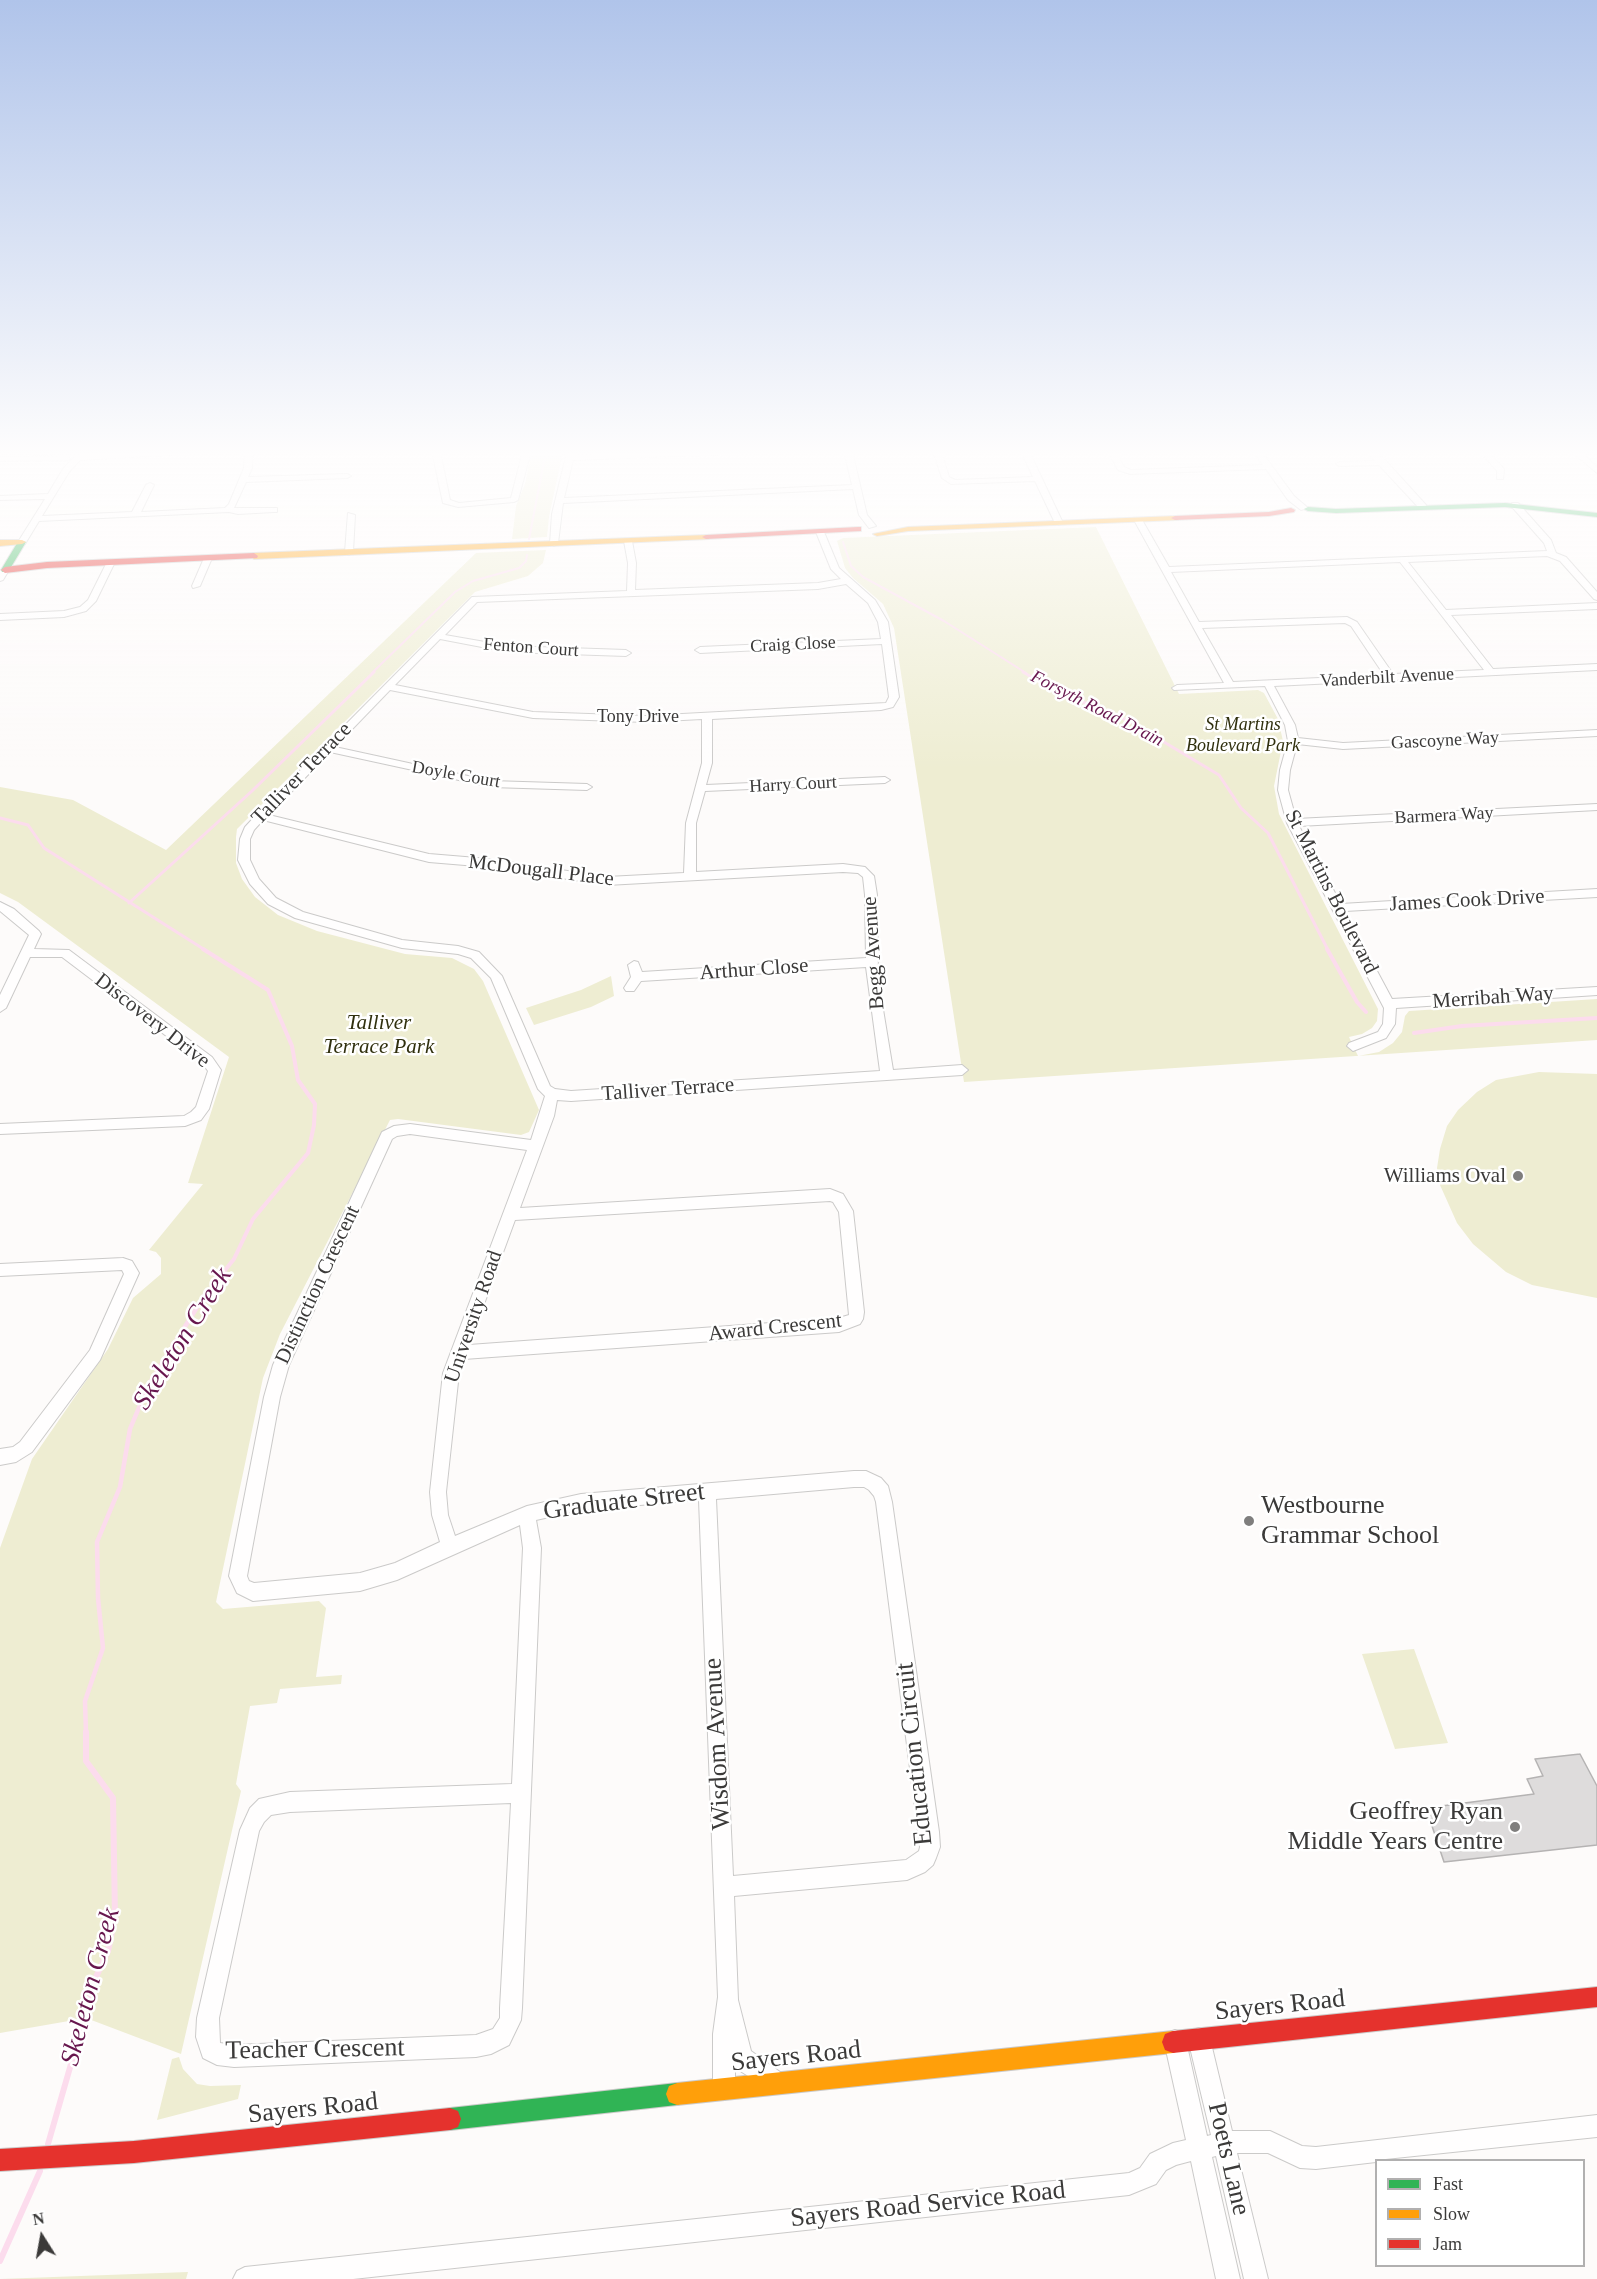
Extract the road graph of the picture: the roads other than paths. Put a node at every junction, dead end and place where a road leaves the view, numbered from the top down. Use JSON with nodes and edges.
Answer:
{"nodes":[{"id":1,"x":12,"y":557,"type":"edge"},
{"id":2,"x":223,"y":557,"type":"edge"},
{"id":3,"x":632,"y":557,"type":"edge"},
{"id":4,"x":830,"y":557,"type":"edge"},
{"id":5,"x":1160,"y":557,"type":"edge"},
{"id":6,"x":1421,"y":557,"type":"edge"},
{"id":7,"x":1560,"y":557,"type":"edge"},
{"id":8,"x":208,"y":558,"type":"junction"},
{"id":9,"x":1401,"y":558,"type":"junction"},
{"id":10,"x":111,"y":562,"type":"junction"},
{"id":11,"x":1167,"y":570,"type":"junction"},
{"id":12,"x":4,"y":571,"type":"edge"},
{"id":13,"x":846,"y":581,"type":"junction"},
{"id":14,"x":196,"y":586,"type":"dead end"},
{"id":15,"x":631,"y":594,"type":"junction"},
{"id":16,"x":1597,"y":597,"type":"edge"},
{"id":17,"x":1597,"y":606,"type":"edge"},
{"id":18,"x":1444,"y":613,"type":"junction"},
{"id":19,"x":0,"y":617,"type":"edge"},
{"id":20,"x":1197,"y":625,"type":"junction"},
{"id":21,"x":437,"y":636,"type":"junction"},
{"id":22,"x":887,"y":641,"type":"junction"},
{"id":23,"x":700,"y":650,"type":"dead end"},
{"id":24,"x":626,"y":653,"type":"dead end"},
{"id":25,"x":1597,"y":667,"type":"edge"},
{"id":26,"x":1491,"y":673,"type":"junction"},
{"id":27,"x":1391,"y":678,"type":"junction"},
{"id":28,"x":1268,"y":684,"type":"junction"},
{"id":29,"x":1230,"y":686,"type":"junction"},
{"id":30,"x":388,"y":687,"type":"junction"},
{"id":31,"x":1177,"y":688,"type":"dead end"},
{"id":32,"x":707,"y":715,"type":"junction"},
{"id":33,"x":1597,"y":733,"type":"edge"},
{"id":34,"x":1293,"y":741,"type":"junction"},
{"id":35,"x":326,"y":748,"type":"junction"},
{"id":36,"x":885,"y":780,"type":"dead end"},
{"id":37,"x":587,"y":787,"type":"dead end"},
{"id":38,"x":700,"y":788,"type":"junction"},
{"id":39,"x":1597,"y":807,"type":"edge"},
{"id":40,"x":261,"y":816,"type":"junction"},
{"id":41,"x":1292,"y":823,"type":"junction"},
{"id":42,"x":861,"y":870,"type":"joint"},
{"id":43,"x":690,"y":876,"type":"junction"},
{"id":44,"x":1597,"y":893,"type":"edge"},
{"id":45,"x":0,"y":906,"type":"edge"},
{"id":46,"x":1337,"y":908,"type":"junction"},
{"id":47,"x":27,"y":952,"type":"junction"},
{"id":48,"x":872,"y":962,"type":"junction"},
{"id":49,"x":630,"y":988,"type":"dead end"},
{"id":50,"x":1597,"y":991,"type":"edge"},
{"id":51,"x":1389,"y":1004,"type":"junction"},
{"id":52,"x":0,"y":1008,"type":"edge"},
{"id":53,"x":1353,"y":1046,"type":"dead end"},
{"id":54,"x":962,"y":1070,"type":"dead end"},
{"id":55,"x":887,"y":1075,"type":"junction"},
{"id":56,"x":552,"y":1094,"type":"junction"},
{"id":57,"x":0,"y":1129,"type":"edge"},
{"id":58,"x":536,"y":1146,"type":"junction"},
{"id":59,"x":510,"y":1214,"type":"junction"},
{"id":60,"x":0,"y":1270,"type":"edge"},
{"id":61,"x":458,"y":1353,"type":"junction"},
{"id":62,"x":8,"y":1455,"type":"edge"},
{"id":63,"x":875,"y":1484,"type":"joint"},
{"id":64,"x":707,"y":1491,"type":"junction"},
{"id":65,"x":527,"y":1514,"type":"junction"},
{"id":66,"x":450,"y":1546,"type":"junction"},
{"id":67,"x":243,"y":1587,"type":"joint"},
{"id":68,"x":520,"y":1793,"type":"junction"},
{"id":69,"x":724,"y":1887,"type":"junction"},
{"id":70,"x":1597,"y":1996,"type":"edge"},
{"id":71,"x":728,"y":1998,"type":"junction"},
{"id":72,"x":1199,"y":2039,"type":"junction"},
{"id":73,"x":1174,"y":2041,"type":"junction"},
{"id":74,"x":777,"y":2084,"type":"junction"},
{"id":75,"x":724,"y":2089,"type":"junction"},
{"id":76,"x":1597,"y":2126,"type":"edge"},
{"id":77,"x":1225,"y":2143,"type":"junction"},
{"id":78,"x":1198,"y":2147,"type":"junction"},
{"id":79,"x":0,"y":2160,"type":"edge"},
{"id":80,"x":245,"y":2279,"type":"edge"},
{"id":81,"x":1228,"y":2279,"type":"edge"},
{"id":82,"x":1256,"y":2279,"type":"edge"}],
"edges":[{"from":1,"to":12,"type":"street"},
{"from":2,"to":8,"type":"street"},
{"from":3,"to":15,"type":"street"},
{"from":4,"to":13,"type":"street"},
{"from":5,"to":11,"type":"street"},
{"from":6,"to":9,"type":"street"},
{"from":7,"to":16,"type":"street"},
{"from":8,"to":10,"type":"street"},
{"from":8,"to":14,"type":"street"},
{"from":9,"to":11,"type":"street"},
{"from":9,"to":18,"type":"street"},
{"from":10,"to":12,"type":"street"},
{"from":10,"to":19,"type":"street"},
{"from":11,"to":20,"type":"street"},
{"from":13,"to":15,"type":"street","name":"Talliver Terrace"},
{"from":13,"to":22,"type":"street"},
{"from":15,"to":21,"type":"street","name":"Talliver Terrace"},
{"from":17,"to":18,"type":"street"},
{"from":18,"to":26,"type":"street"},
{"from":20,"to":27,"type":"street"},
{"from":20,"to":29,"type":"street"},
{"from":21,"to":24,"type":"street","name":"Fenton Court"},
{"from":21,"to":30,"type":"street","name":"Talliver Terrace"},
{"from":22,"to":23,"type":"street","name":"Craig Close"},
{"from":22,"to":32,"type":"street","name":"Tony Drive"},
{"from":25,"to":26,"type":"street","name":"Vanderbilt Avenue"},
{"from":26,"to":27,"type":"street","name":"Vanderbilt Avenue"},
{"from":27,"to":28,"type":"street","name":"Vanderbilt Avenue"},
{"from":28,"to":29,"type":"street","name":"Vanderbilt Avenue"},
{"from":28,"to":34,"type":"street"},
{"from":29,"to":31,"type":"street","name":"Vanderbilt Avenue"},
{"from":30,"to":32,"type":"street","name":"Tony Drive"},
{"from":30,"to":35,"type":"street","name":"Talliver Terrace"},
{"from":32,"to":38,"type":"street"},
{"from":33,"to":34,"type":"street","name":"Gascoyne Way"},
{"from":34,"to":41,"type":"street","name":"St Martins Boulevard"},
{"from":35,"to":37,"type":"street","name":"Doyle Court"},
{"from":35,"to":40,"type":"street","name":"Talliver Terrace"},
{"from":36,"to":38,"type":"street","name":"Harry Court"},
{"from":38,"to":43,"type":"street"},
{"from":39,"to":41,"type":"street","name":"Barmera Way"},
{"from":40,"to":43,"type":"street","name":"McDougall Place"},
{"from":40,"to":56,"type":"street","name":"Talliver Terrace"},
{"from":41,"to":46,"type":"street","name":"St Martins Boulevard"},
{"from":42,"to":43,"type":"street","name":"McDougall Place"},
{"from":42,"to":48,"type":"street","name":"Begg Avenue"},
{"from":44,"to":46,"type":"street","name":"James Cook Drive"},
{"from":45,"to":47,"type":"street"},
{"from":46,"to":51,"type":"street","name":"St Martins Boulevard"},
{"from":47,"to":52,"type":"street"},
{"from":47,"to":57,"type":"street","name":"Discovery Drive"},
{"from":48,"to":49,"type":"street","name":"Arthur Close"},
{"from":48,"to":55,"type":"street","name":"Begg Avenue"},
{"from":50,"to":51,"type":"street","name":"Merribah Way"},
{"from":51,"to":53,"type":"street"},
{"from":54,"to":55,"type":"street","name":"Talliver Terrace"},
{"from":55,"to":56,"type":"street","name":"Talliver Terrace"},
{"from":56,"to":58,"type":"street","name":"University Road"},
{"from":58,"to":59,"type":"street","name":"University Road"},
{"from":58,"to":67,"type":"street","name":"Distinction Crescent"},
{"from":59,"to":61,"type":"street","name":"University Road"},
{"from":59,"to":61,"type":"street","name":"Award Crescent"},
{"from":60,"to":62,"type":"street"},
{"from":61,"to":66,"type":"street","name":"University Road"},
{"from":63,"to":64,"type":"street","name":"Graduate Street"},
{"from":63,"to":69,"type":"street","name":"Education Circuit"},
{"from":64,"to":65,"type":"street","name":"Graduate Street"},
{"from":64,"to":69,"type":"street","name":"Wisdom Avenue"},
{"from":65,"to":66,"type":"street","name":"Graduate Street"},
{"from":65,"to":68,"type":"street","name":"Teacher Crescent"},
{"from":66,"to":67,"type":"street","name":"Graduate Street"},
{"from":68,"to":68,"type":"street","name":"Teacher Crescent"},
{"from":69,"to":71,"type":"street","name":"Wisdom Avenue"},
{"from":70,"to":72,"type":"street","name":"Sayers Road"},
{"from":71,"to":74,"type":"street","name":"Wisdom Avenue"},
{"from":71,"to":75,"type":"street","name":"Wisdom Avenue"},
{"from":72,"to":73,"type":"street","name":"Sayers Road"},
{"from":72,"to":77,"type":"street","name":"Poets Lane"},
{"from":73,"to":74,"type":"street","name":"Sayers Road"},
{"from":73,"to":78,"type":"street","name":"Poets Lane"},
{"from":74,"to":75,"type":"street","name":"Sayers Road"},
{"from":75,"to":79,"type":"street","name":"Sayers Road"},
{"from":76,"to":77,"type":"street","name":"Sayers Road Service Road"},
{"from":77,"to":78,"type":"street","name":"Sayers Road Service Road"},
{"from":77,"to":82,"type":"street","name":"Poets Lane"},
{"from":78,"to":80,"type":"street","name":"Sayers Road Service Road"},
{"from":78,"to":81,"type":"street","name":"Poets Lane"}]}
